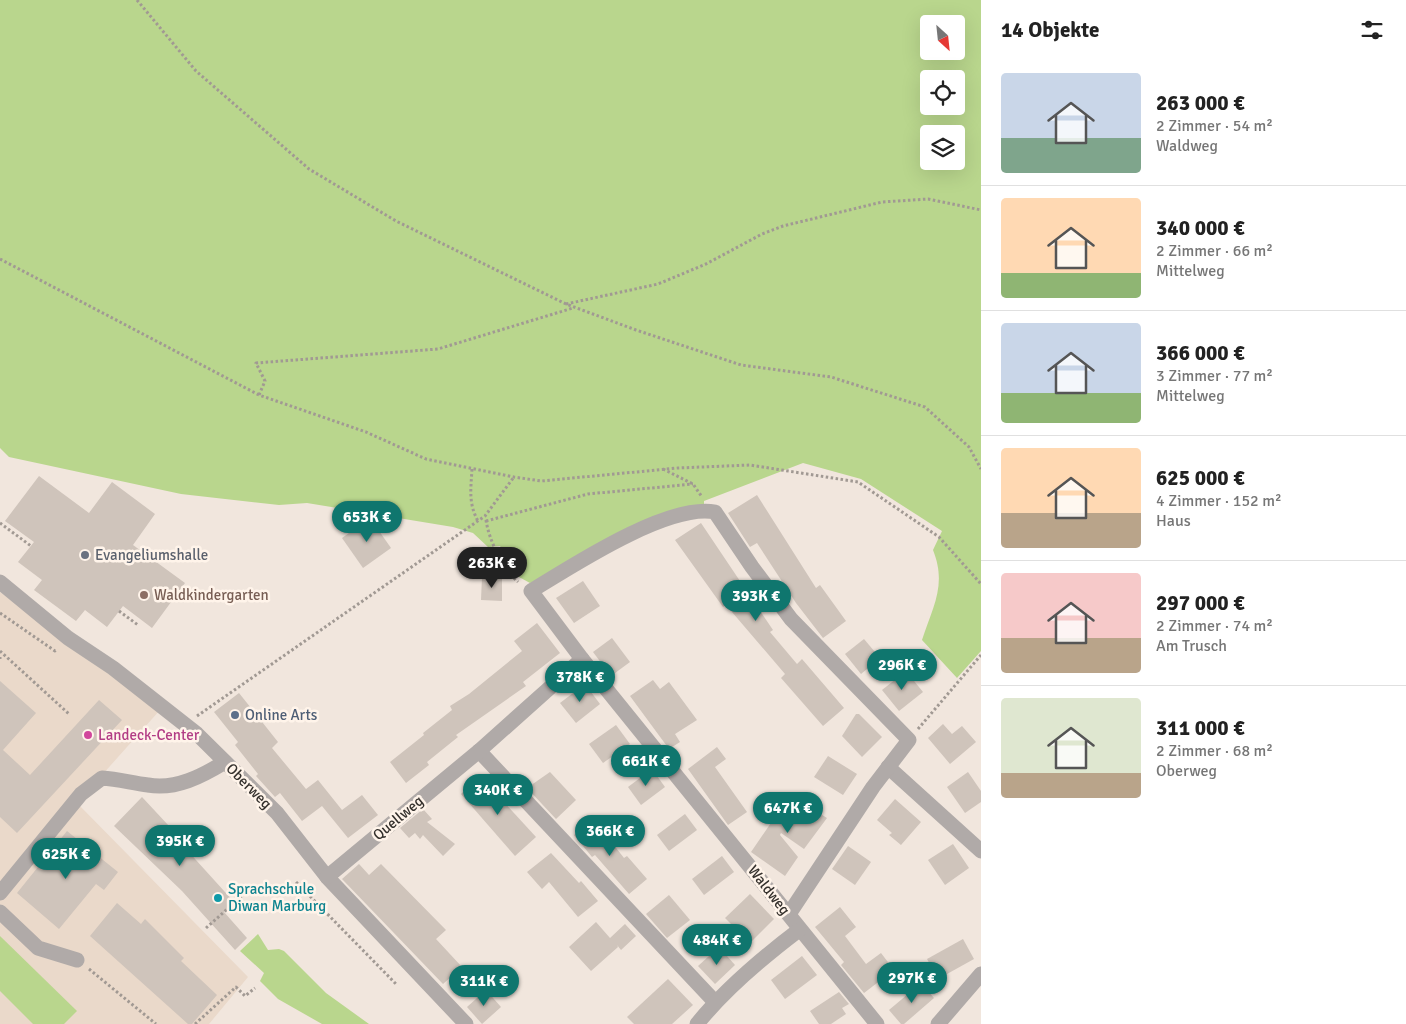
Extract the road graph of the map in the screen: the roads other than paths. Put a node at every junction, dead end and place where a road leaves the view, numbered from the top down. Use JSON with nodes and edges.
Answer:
{"nodes":[{"id":1,"x":0,"y":582,"type":"edge"},
{"id":2,"x":582,"y":659,"type":"junction"},
{"id":3,"x":479,"y":750,"type":"junction"},
{"id":4,"x":225,"y":762,"type":"junction"},
{"id":5,"x":888,"y":767,"type":"junction"},
{"id":6,"x":981,"y":851,"type":"edge"},
{"id":7,"x":327,"y":877,"type":"junction"},
{"id":8,"x":0,"y":893,"type":"edge"},
{"id":9,"x":0,"y":912,"type":"edge"},
{"id":10,"x":789,"y":914,"type":"junction"},
{"id":11,"x":799,"y":930,"type":"junction"},
{"id":12,"x":77,"y":960,"type":"road end"},
{"id":13,"x":981,"y":974,"type":"edge"},
{"id":14,"x":715,"y":1002,"type":"junction"},
{"id":15,"x":466,"y":1024,"type":"edge"},
{"id":16,"x":697,"y":1024,"type":"edge"},
{"id":17,"x":877,"y":1024,"type":"edge"},
{"id":18,"x":938,"y":1024,"type":"edge"}],
"edges":[{"from":1,"to":4,"type":"street","name":"Oberweg"},
{"from":2,"to":3,"type":"street","name":"Quellweg"},
{"from":2,"to":5,"type":"street","name":"Waldweg"},
{"from":2,"to":10,"type":"street","name":"Waldweg"},
{"from":3,"to":7,"type":"street","name":"Quellweg"},
{"from":3,"to":14,"type":"street"},
{"from":4,"to":7,"type":"street","name":"Oberweg"},
{"from":4,"to":8,"type":"street"},
{"from":5,"to":6,"type":"street"},
{"from":5,"to":10,"type":"street"},
{"from":7,"to":15,"type":"street","name":"Oberweg"},
{"from":9,"to":12,"type":"street"},
{"from":10,"to":11,"type":"street","name":"Waldweg"},
{"from":11,"to":14,"type":"street"},
{"from":11,"to":17,"type":"street","name":"Waldweg"},
{"from":13,"to":18,"type":"street"},
{"from":14,"to":16,"type":"street"}]}
